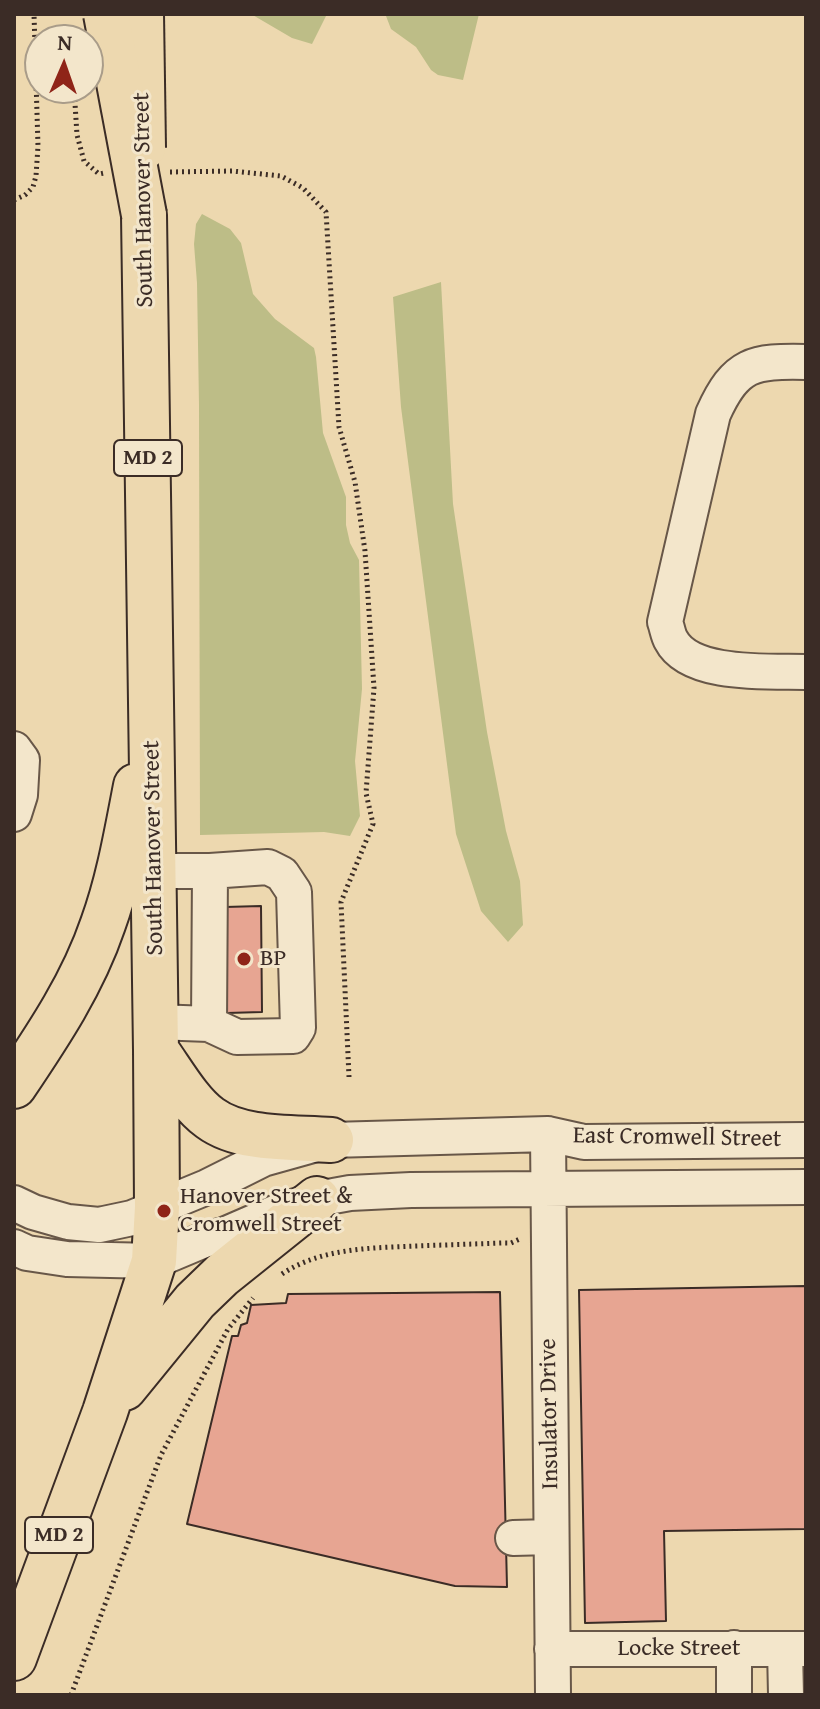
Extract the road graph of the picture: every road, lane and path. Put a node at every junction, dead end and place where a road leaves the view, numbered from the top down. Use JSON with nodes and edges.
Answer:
{"nodes":[{"id":1,"x":34,"y":14,"type":"edge"},
{"id":2,"x":106,"y":14,"type":"edge"},
{"id":3,"x":141,"y":14,"type":"edge"},
{"id":4,"x":75,"y":104,"type":"edge"},
{"id":5,"x":114,"y":173,"type":"dead end"},
{"id":6,"x":158,"y":173,"type":"dead end"},
{"id":7,"x":14,"y":200,"type":"edge"},
{"id":8,"x":144,"y":215,"type":"junction"},
{"id":9,"x":806,"y":362,"type":"edge"},
{"id":10,"x":806,"y":672,"type":"edge"},
{"id":11,"x":152,"y":701,"type":"junction"},
{"id":12,"x":14,"y":749,"type":"edge"},
{"id":13,"x":14,"y":814,"type":"edge"},
{"id":14,"x":154,"y":871,"type":"junction"},
{"id":15,"x":210,"y":871,"type":"junction"},
{"id":16,"x":209,"y":1024,"type":"junction"},
{"id":17,"x":156,"y":1036,"type":"junction"},
{"id":18,"x":349,"y":1077,"type":"dead end"},
{"id":19,"x":14,"y":1086,"type":"edge"},
{"id":20,"x":548,"y":1134,"type":"junction"},
{"id":21,"x":331,"y":1140,"type":"junction"},
{"id":22,"x":806,"y":1140,"type":"edge"},
{"id":23,"x":806,"y":1187,"type":"edge"},
{"id":24,"x":548,"y":1190,"type":"junction"},
{"id":25,"x":317,"y":1199,"type":"junction"},
{"id":26,"x":14,"y":1203,"type":"edge"},
{"id":27,"x":157,"y":1207,"type":"junction"},
{"id":28,"x":525,"y":1237,"type":"dead end"},
{"id":29,"x":14,"y":1247,"type":"edge"},
{"id":30,"x":154,"y":1261,"type":"junction"},
{"id":31,"x":278,"y":1277,"type":"dead end"},
{"id":32,"x":257,"y":1294,"type":"dead end"},
{"id":33,"x":105,"y":1412,"type":"junction"},
{"id":34,"x":551,"y":1537,"type":"junction"},
{"id":35,"x":513,"y":1538,"type":"dead end"},
{"id":36,"x":734,"y":1648,"type":"junction"},
{"id":37,"x":552,"y":1649,"type":"junction"},
{"id":38,"x":795,"y":1649,"type":"edge"},
{"id":39,"x":14,"y":1658,"type":"edge"},
{"id":40,"x":71,"y":1695,"type":"edge"},
{"id":41,"x":553,"y":1695,"type":"edge"},
{"id":42,"x":734,"y":1695,"type":"edge"},
{"id":43,"x":786,"y":1695,"type":"edge"}],
"edges":[{"from":1,"to":7,"type":"path"},
{"from":2,"to":8,"type":"main road","bridge":true},
{"from":3,"to":8,"type":"main road","name":"South Hanover Street","number":"MD 2","bridge":true},
{"from":4,"to":5,"type":"path"},
{"from":6,"to":18,"type":"path"},
{"from":8,"to":11,"type":"main road","name":"South Hanover Street","number":"MD 2"},
{"from":9,"to":10,"type":"street"},
{"from":11,"to":14,"type":"main road","name":"South Hanover Street","number":"MD 2"},
{"from":11,"to":19,"type":"main road"},
{"from":12,"to":13,"type":"street"},
{"from":14,"to":15,"type":"street"},
{"from":14,"to":17,"type":"main road","name":"South Hanover Street","number":"MD 2"},
{"from":15,"to":16,"type":"street"},
{"from":15,"to":16,"type":"street"},
{"from":16,"to":17,"type":"street"},
{"from":17,"to":21,"type":"main road"},
{"from":17,"to":27,"type":"main road","name":"South Hanover Street","number":"MD 2"},
{"from":20,"to":21,"type":"street","name":"East Cromwell Street"},
{"from":20,"to":22,"type":"street","name":"East Cromwell Street"},
{"from":20,"to":24,"type":"street","name":"Insulator Drive"},
{"from":21,"to":27,"type":"street","name":"East Cromwell Street"},
{"from":23,"to":24,"type":"street","name":"East Cromwell Street"},
{"from":24,"to":25,"type":"street","name":"East Cromwell Street"},
{"from":24,"to":34,"type":"street","name":"Insulator Drive"},
{"from":25,"to":30,"type":"street","name":"East Cromwell Street"},
{"from":25,"to":33,"type":"main road"},
{"from":26,"to":27,"type":"street","name":"East Cromwell Street"},
{"from":27,"to":30,"type":"main road","name":"South Hanover Street","number":"MD 2"},
{"from":28,"to":31,"type":"path"},
{"from":29,"to":30,"type":"street"},
{"from":30,"to":33,"type":"main road","name":"South Hanover Street","number":"MD 2"},
{"from":32,"to":40,"type":"path"},
{"from":33,"to":39,"type":"main road","name":"South Hanover Street","number":"MD 2"},
{"from":34,"to":35,"type":"street"},
{"from":34,"to":37,"type":"street","name":"Insulator Drive"},
{"from":36,"to":37,"type":"street","name":"Locke Street"},
{"from":36,"to":38,"type":"street","name":"Locke Street"},
{"from":36,"to":42,"type":"street"},
{"from":37,"to":41,"type":"street","name":"Insulator Drive"},
{"from":38,"to":43,"type":"street"}]}
